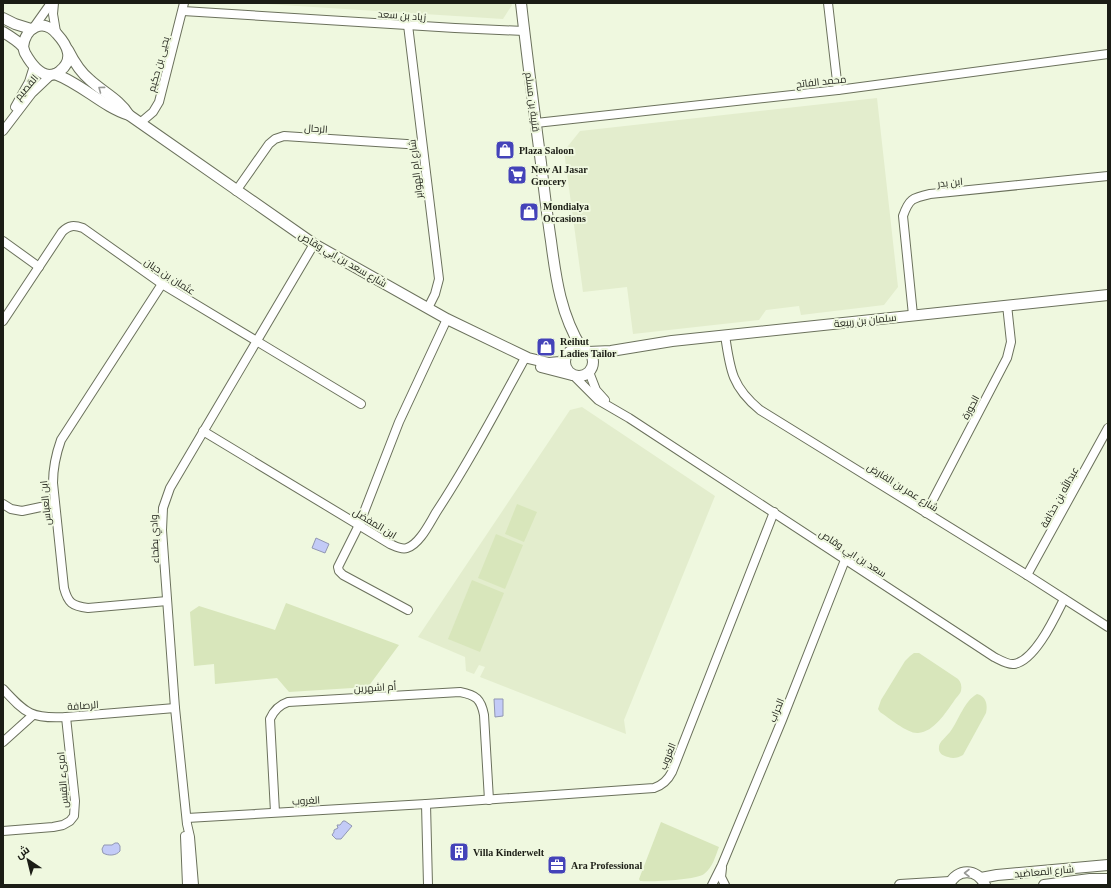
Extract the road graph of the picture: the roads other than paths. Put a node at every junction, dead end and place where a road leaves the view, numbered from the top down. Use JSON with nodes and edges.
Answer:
{"nodes":[{"id":1,"x":52,"y":3,"type":"edge"},
{"id":2,"x":521,"y":3,"type":"edge"},
{"id":3,"x":828,"y":3,"type":"edge"},
{"id":4,"x":184,"y":7,"type":"edge"},
{"id":5,"x":3,"y":18,"type":"edge"},
{"id":6,"x":408,"y":25,"type":"junction"},
{"id":7,"x":32,"y":28,"type":"junction"},
{"id":8,"x":524,"y":31,"type":"junction"},
{"id":9,"x":3,"y":32,"type":"edge"},
{"id":10,"x":56,"y":32,"type":"junction"},
{"id":11,"x":23,"y":47,"type":"junction"},
{"id":12,"x":68,"y":50,"type":"junction"},
{"id":13,"x":1108,"y":54,"type":"edge"},
{"id":14,"x":34,"y":66,"type":"junction"},
{"id":15,"x":53,"y":75,"type":"junction"},
{"id":16,"x":838,"y":90,"type":"junction"},
{"id":17,"x":129,"y":115,"type":"junction"},
{"id":18,"x":140,"y":123,"type":"junction"},
{"id":19,"x":536,"y":123,"type":"junction"},
{"id":20,"x":3,"y":126,"type":"edge"},
{"id":21,"x":3,"y":131,"type":"edge"},
{"id":22,"x":422,"y":145,"type":"junction"},
{"id":23,"x":1108,"y":176,"type":"edge"},
{"id":24,"x":236,"y":191,"type":"junction"},
{"id":25,"x":3,"y":242,"type":"edge"},
{"id":26,"x":314,"y":244,"type":"junction"},
{"id":27,"x":39,"y":268,"type":"junction"},
{"id":28,"x":162,"y":284,"type":"junction"},
{"id":29,"x":1108,"y":295,"type":"edge"},
{"id":30,"x":1006,"y":305,"type":"junction"},
{"id":31,"x":428,"y":308,"type":"junction"},
{"id":32,"x":913,"y":315,"type":"junction"},
{"id":33,"x":567,"y":318,"type":"junction"},
{"id":34,"x":447,"y":319,"type":"junction"},
{"id":35,"x":3,"y":321,"type":"edge"},
{"id":36,"x":725,"y":335,"type":"junction"},
{"id":37,"x":256,"y":342,"type":"junction"},
{"id":38,"x":622,"y":349,"type":"junction"},
{"id":39,"x":585,"y":350,"type":"junction"},
{"id":40,"x":566,"y":357,"type":"junction"},
{"id":41,"x":526,"y":358,"type":"junction"},
{"id":42,"x":591,"y":369,"type":"junction"},
{"id":43,"x":573,"y":376,"type":"junction"},
{"id":44,"x":361,"y":404,"type":"dead end"},
{"id":45,"x":612,"y":408,"type":"junction"},
{"id":46,"x":1108,"y":428,"type":"edge"},
{"id":47,"x":203,"y":431,"type":"junction"},
{"id":48,"x":3,"y":504,"type":"edge"},
{"id":49,"x":55,"y":504,"type":"junction"},
{"id":50,"x":774,"y":512,"type":"junction"},
{"id":51,"x":926,"y":513,"type":"junction"},
{"id":52,"x":359,"y":525,"type":"junction"},
{"id":53,"x":845,"y":560,"type":"junction"},
{"id":54,"x":1027,"y":575,"type":"junction"},
{"id":55,"x":1064,"y":599,"type":"junction"},
{"id":56,"x":167,"y":601,"type":"junction"},
{"id":57,"x":408,"y":610,"type":"dead end"},
{"id":58,"x":1108,"y":627,"type":"edge"},
{"id":59,"x":3,"y":689,"type":"edge"},
{"id":60,"x":175,"y":708,"type":"junction"},
{"id":61,"x":33,"y":715,"type":"junction"},
{"id":62,"x":66,"y":717,"type":"junction"},
{"id":63,"x":3,"y":742,"type":"edge"},
{"id":64,"x":489,"y":800,"type":"junction"},
{"id":65,"x":426,"y":804,"type":"junction"},
{"id":66,"x":275,"y":812,"type":"junction"},
{"id":67,"x":187,"y":821,"type":"junction"},
{"id":68,"x":3,"y":831,"type":"edge"},
{"id":69,"x":722,"y":865,"type":"junction"},
{"id":70,"x":1108,"y":865,"type":"edge"},
{"id":71,"x":1108,"y":879,"type":"edge"},
{"id":72,"x":983,"y":882,"type":"edge"},
{"id":73,"x":949,"y":884,"type":"edge"},
{"id":74,"x":187,"y":885,"type":"edge"},
{"id":75,"x":194,"y":885,"type":"edge"},
{"id":76,"x":428,"y":885,"type":"edge"},
{"id":77,"x":712,"y":885,"type":"edge"},
{"id":78,"x":724,"y":885,"type":"edge"},
{"id":79,"x":900,"y":885,"type":"edge"},
{"id":80,"x":1044,"y":885,"type":"edge"}],
"edges":[{"from":1,"to":7,"type":"street"},
{"from":1,"to":10,"type":"street"},
{"from":2,"to":8,"type":"street","name":"قتيبة بن مسلم"},
{"from":3,"to":16,"type":"street"},
{"from":4,"to":6,"type":"street","name":"زياد بن سعد"},
{"from":4,"to":18,"type":"street","name":"يحيى بن حكيم"},
{"from":5,"to":7,"type":"street"},
{"from":6,"to":8,"type":"street","name":"زياد بن سعد"},
{"from":6,"to":22,"type":"street","name":"شارع ام الهوابر"},
{"from":7,"to":10,"type":"street"},
{"from":7,"to":11,"type":"street"},
{"from":8,"to":19,"type":"street","name":"قتيبة بن مسلم"},
{"from":9,"to":11,"type":"street"},
{"from":10,"to":12,"type":"street"},
{"from":11,"to":14,"type":"street"},
{"from":12,"to":15,"type":"street"},
{"from":17,"to":12,"type":"street","name":"شارع سعد بن ابي وقاص","one_way":true},
{"from":13,"to":16,"type":"street","name":"محمد الفاتح"},
{"from":14,"to":15,"type":"street"},
{"from":14,"to":20,"type":"street","name":"القصيم"},
{"from":15,"to":17,"type":"street","name":"شارع سعد بن ابي وقاص"},
{"from":15,"to":21,"type":"street","name":"القصيم"},
{"from":16,"to":19,"type":"street","name":"محمد الفاتح"},
{"from":17,"to":18,"type":"street","name":"شارع سعد بن ابي وقاص"},
{"from":18,"to":24,"type":"street","name":"شارع سعد بن ابي وقاص"},
{"from":19,"to":33,"type":"street","name":"قتيبة بن مسلم"},
{"from":22,"to":24,"type":"street","name":"الرحال"},
{"from":22,"to":31,"type":"street","name":"شارع ام الهوابر"},
{"from":23,"to":32,"type":"street","name":"ابن بدر"},
{"from":24,"to":26,"type":"street","name":"شارع سعد بن ابي وقاص"},
{"from":25,"to":27,"type":"street"},
{"from":26,"to":31,"type":"street","name":"شارع سعد بن ابي وقاص"},
{"from":26,"to":37,"type":"street","name":"وادي بطحاء"},
{"from":27,"to":28,"type":"street","name":"عثمان بن حيان"},
{"from":27,"to":35,"type":"street","name":"عثمان بن حيان"},
{"from":28,"to":37,"type":"street","name":"عثمان بن حيان"},
{"from":28,"to":49,"type":"street","name":"ابن العباس"},
{"from":29,"to":30,"type":"street","name":"سلمان بن ربيعة"},
{"from":30,"to":32,"type":"street","name":"سلمان بن ربيعة"},
{"from":30,"to":51,"type":"street","name":"الحورة"},
{"from":31,"to":34,"type":"street","name":"شارع سعد بن ابي وقاص"},
{"from":32,"to":36,"type":"street","name":"سلمان بن ربيعة"},
{"from":33,"to":39,"type":"street","name":"قتيبة بن مسلم"},
{"from":33,"to":40,"type":"street","name":"قتيبة بن مسلم"},
{"from":34,"to":41,"type":"street","name":"شارع سعد بن ابي وقاص"},
{"from":34,"to":52,"type":"street"},
{"from":36,"to":38,"type":"street","name":"سلمان بن ربيعة"},
{"from":36,"to":51,"type":"street","name":"شارع عمر بن الفارض"},
{"from":37,"to":44,"type":"street","name":"عثمان بن حيان"},
{"from":37,"to":47,"type":"street","name":"وادي بطحاء"},
{"from":38,"to":39,"type":"street","name":"سلمان بن ربيعة"},
{"from":38,"to":42,"type":"street","name":"سلمان بن ربيعة"},
{"from":39,"to":40,"type":"street"},
{"from":39,"to":42,"type":"street"},
{"from":40,"to":41,"type":"street","name":"شارع سعد بن ابي وقاص"},
{"from":40,"to":43,"type":"street"},
{"from":41,"to":43,"type":"street","name":"شارع سعد بن ابي وقاص"},
{"from":41,"to":52,"type":"street","name":"ابن المفضل"},
{"from":42,"to":43,"type":"street"},
{"from":42,"to":45,"type":"street"},
{"from":43,"to":45,"type":"street","name":"شارع سعد بن ابي وقاص"},
{"from":45,"to":50,"type":"street","name":"سعد بن ابي وقاص"},
{"from":46,"to":54,"type":"street","name":"عبدالله بن حذافة"},
{"from":47,"to":52,"type":"street","name":"ابن المفضل"},
{"from":47,"to":56,"type":"street","name":"وادي بطحاء"},
{"from":48,"to":49,"type":"street"},
{"from":49,"to":56,"type":"street","name":"ابن العباس"},
{"from":50,"to":53,"type":"street","name":"سعد بن ابي وقاص"},
{"from":50,"to":64,"type":"street","name":"الغروب"},
{"from":51,"to":54,"type":"street","name":"شارع عمر بن الفارض"},
{"from":52,"to":57,"type":"street"},
{"from":53,"to":55,"type":"street","name":"سعد بن ابي وقاص"},
{"from":53,"to":69,"type":"street","name":"الحراب"},
{"from":54,"to":55,"type":"street","name":"شارع عمر بن الفارض"},
{"from":55,"to":58,"type":"street","name":"شارع عمر بن الفارض"},
{"from":56,"to":60,"type":"street","name":"وادي بطحاء"},
{"from":59,"to":61,"type":"street","name":"الرصافة"},
{"from":60,"to":62,"type":"street","name":"الرصافة"},
{"from":60,"to":67,"type":"street","name":"وادي بطحاء"},
{"from":61,"to":62,"type":"street","name":"الرصافة"},
{"from":61,"to":63,"type":"street"},
{"from":62,"to":68,"type":"street","name":"امرىء القيس"},
{"from":64,"to":65,"type":"street","name":"الغروب"},
{"from":64,"to":66,"type":"street","name":"أم اشهرين"},
{"from":65,"to":66,"type":"street","name":"الغروب"},
{"from":65,"to":76,"type":"street"},
{"from":66,"to":67,"type":"street","name":"الغروب"},
{"from":67,"to":74,"type":"street","name":"وادي بطحاء"},
{"from":67,"to":75,"type":"street","name":"وادي بطحاء"},
{"from":69,"to":77,"type":"street","name":"الحراب"},
{"from":69,"to":78,"type":"street","name":"الحراب"},
{"from":70,"to":72,"type":"street","name":"شارع المعاضيد"},
{"from":71,"to":80,"type":"street","name":"شارع المعاضيد"},
{"from":72,"to":73,"type":"street","one_way":true},
{"from":73,"to":79,"type":"street"}]}
